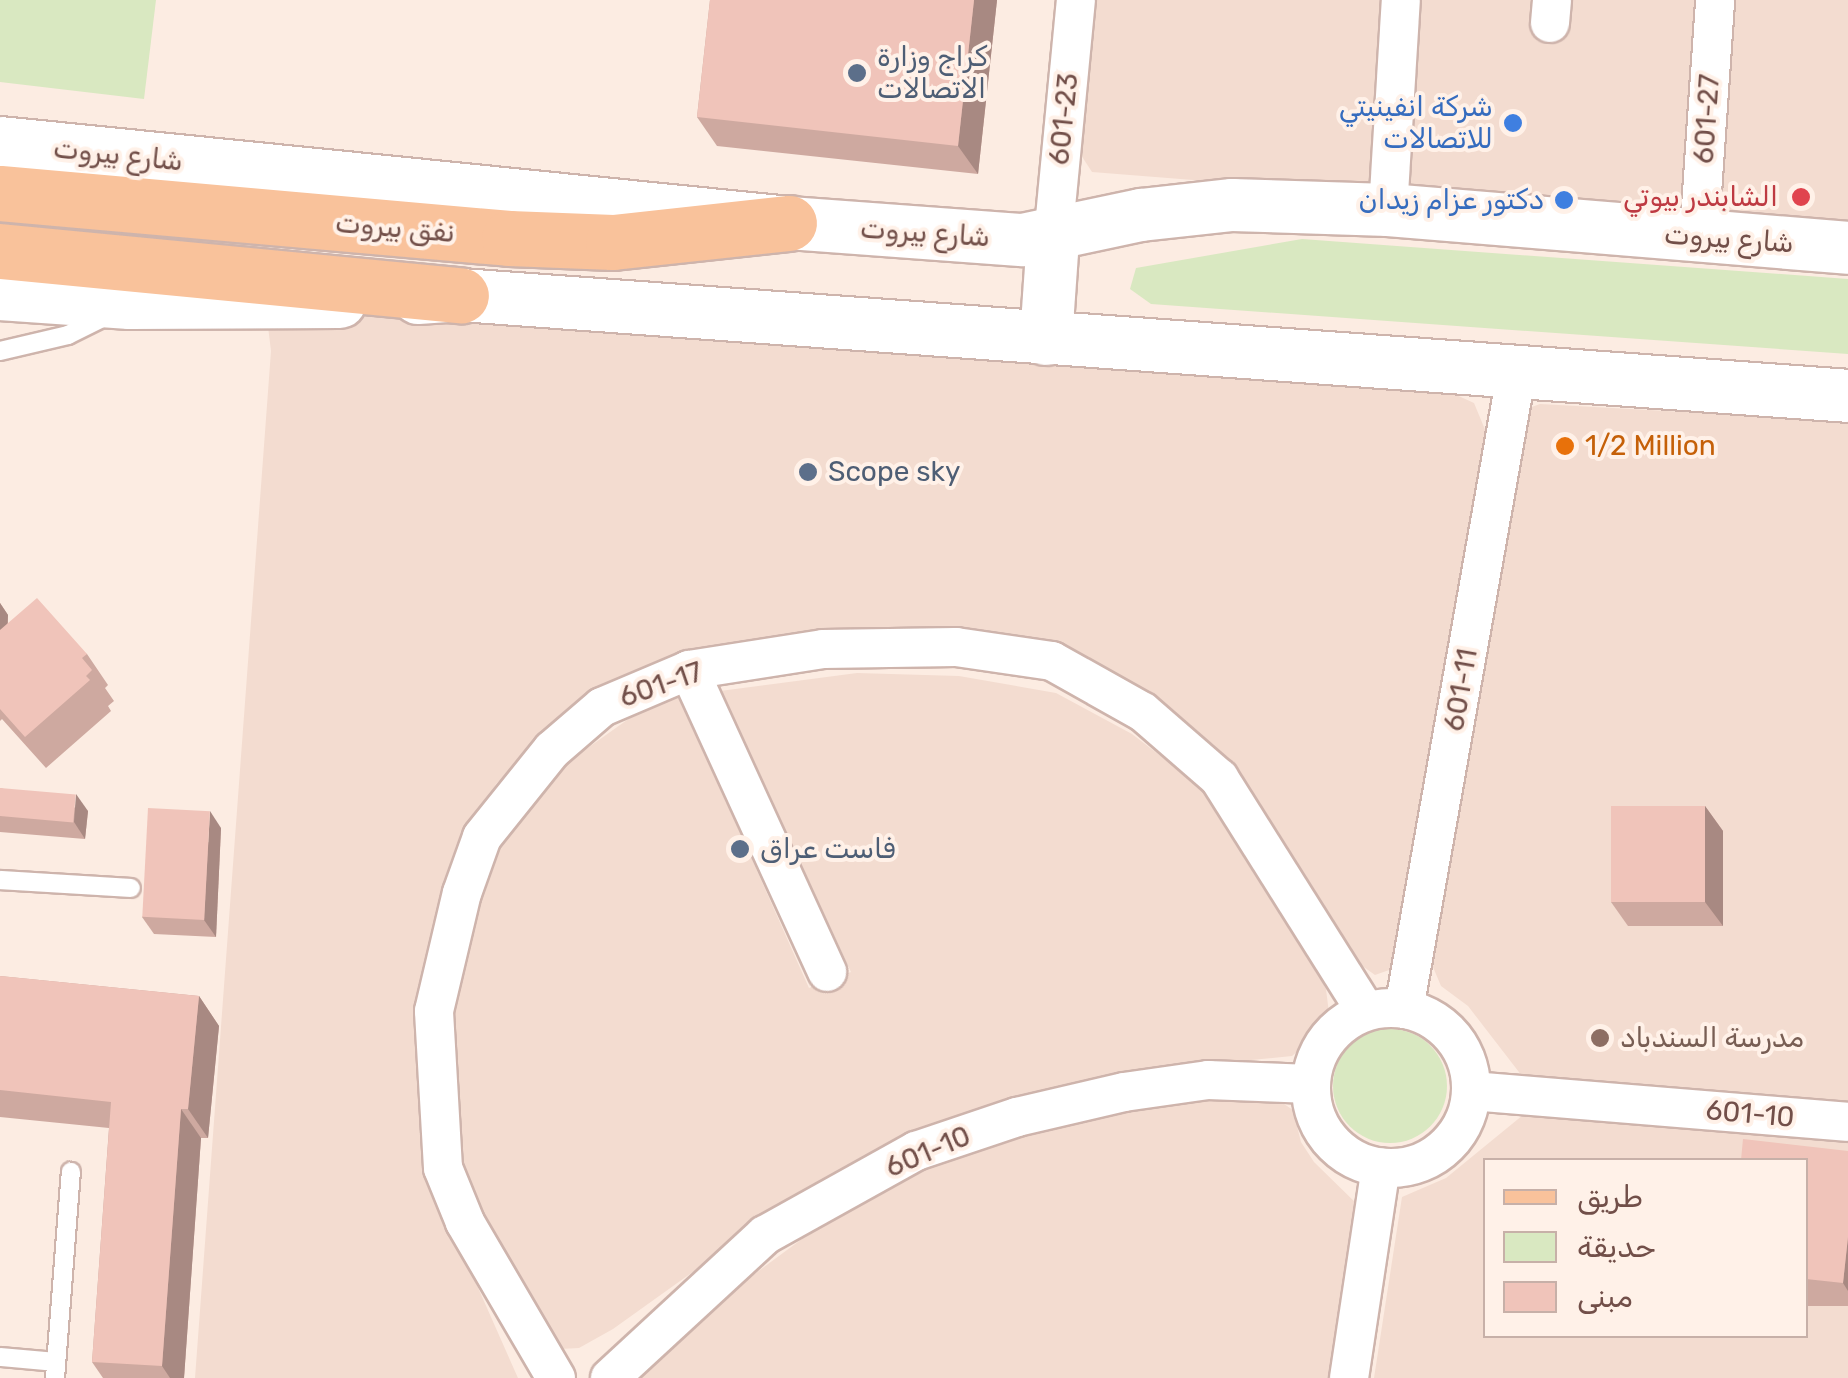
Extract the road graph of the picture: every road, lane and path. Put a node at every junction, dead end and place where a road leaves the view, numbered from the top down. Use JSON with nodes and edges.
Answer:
{"nodes":[{"id":1,"x":1076,"y":0,"type":"edge"},
{"id":2,"x":1401,"y":0,"type":"edge"},
{"id":3,"x":1715,"y":0,"type":"edge"},
{"id":4,"x":0,"y":142,"type":"edge"},
{"id":5,"x":0,"y":193,"type":"edge"},
{"id":6,"x":1388,"y":210,"type":"junction"},
{"id":7,"x":789,"y":223,"type":"junction"},
{"id":8,"x":1699,"y":237,"type":"junction"},
{"id":9,"x":1052,"y":238,"type":"junction"},
{"id":10,"x":1848,"y":248,"type":"edge"},
{"id":11,"x":0,"y":251,"type":"edge"},
{"id":12,"x":0,"y":294,"type":"edge"},
{"id":13,"x":460,"y":295,"type":"junction"},
{"id":14,"x":130,"y":302,"type":"junction"},
{"id":15,"x":1046,"y":339,"type":"junction"},
{"id":16,"x":0,"y":351,"type":"edge"},
{"id":17,"x":1518,"y":370,"type":"junction"},
{"id":18,"x":1848,"y":396,"type":"edge"},
{"id":19,"x":690,"y":670,"type":"junction"},
{"id":20,"x":0,"y":880,"type":"edge"},
{"id":21,"x":131,"y":888,"type":"dead end"},
{"id":22,"x":827,"y":972,"type":"dead end"},
{"id":23,"x":1404,"y":1009,"type":"junction"},
{"id":24,"x":1366,"y":1011,"type":"junction"},
{"id":25,"x":1311,"y":1084,"type":"junction"},
{"id":26,"x":1472,"y":1091,"type":"junction"},
{"id":27,"x":1848,"y":1122,"type":"edge"},
{"id":28,"x":1381,"y":1168,"type":"junction"},
{"id":29,"x":71,"y":1172,"type":"dead end"},
{"id":30,"x":0,"y":1357,"type":"edge"},
{"id":31,"x":56,"y":1370,"type":"edge"},
{"id":32,"x":556,"y":1378,"type":"edge"},
{"id":33,"x":610,"y":1378,"type":"edge"},
{"id":34,"x":1349,"y":1378,"type":"edge"}],
"edges":[{"from":1,"to":9,"type":"street","name":"601-23"},
{"from":2,"to":6,"type":"street"},
{"from":3,"to":8,"type":"street","name":"601-27"},
{"from":4,"to":7,"type":"main road","name":"شارع بيروت"},
{"from":5,"to":7,"type":"main road","name":"نفق بيروت"},
{"from":6,"to":8,"type":"main road","name":"شارع بيروت"},
{"from":6,"to":9,"type":"main road","name":"شارع بيروت"},
{"from":7,"to":9,"type":"main road","name":"شارع بيروت"},
{"from":8,"to":10,"type":"main road","name":"شارع بيروت"},
{"from":9,"to":15,"type":"main road"},
{"from":11,"to":13,"type":"main road"},
{"from":12,"to":14,"type":"main road"},
{"from":13,"to":14,"type":"main road"},
{"from":13,"to":15,"type":"main road"},
{"from":14,"to":16,"type":"lane"},
{"from":15,"to":17,"type":"main road"},
{"from":17,"to":18,"type":"main road"},
{"from":17,"to":23,"type":"street","name":"601-11"},
{"from":19,"to":22,"type":"street"},
{"from":19,"to":24,"type":"street","name":"601-17"},
{"from":19,"to":32,"type":"street","name":"601-17"},
{"from":20,"to":21,"type":"lane"},
{"from":23,"to":24,"type":"street"},
{"from":23,"to":26,"type":"street"},
{"from":24,"to":25,"type":"street"},
{"from":25,"to":28,"type":"street"},
{"from":25,"to":33,"type":"street","name":"601-10"},
{"from":26,"to":27,"type":"street","name":"601-10"},
{"from":26,"to":28,"type":"street"},
{"from":28,"to":34,"type":"street"},
{"from":29,"to":31,"type":"lane"},
{"from":30,"to":31,"type":"lane"}]}
